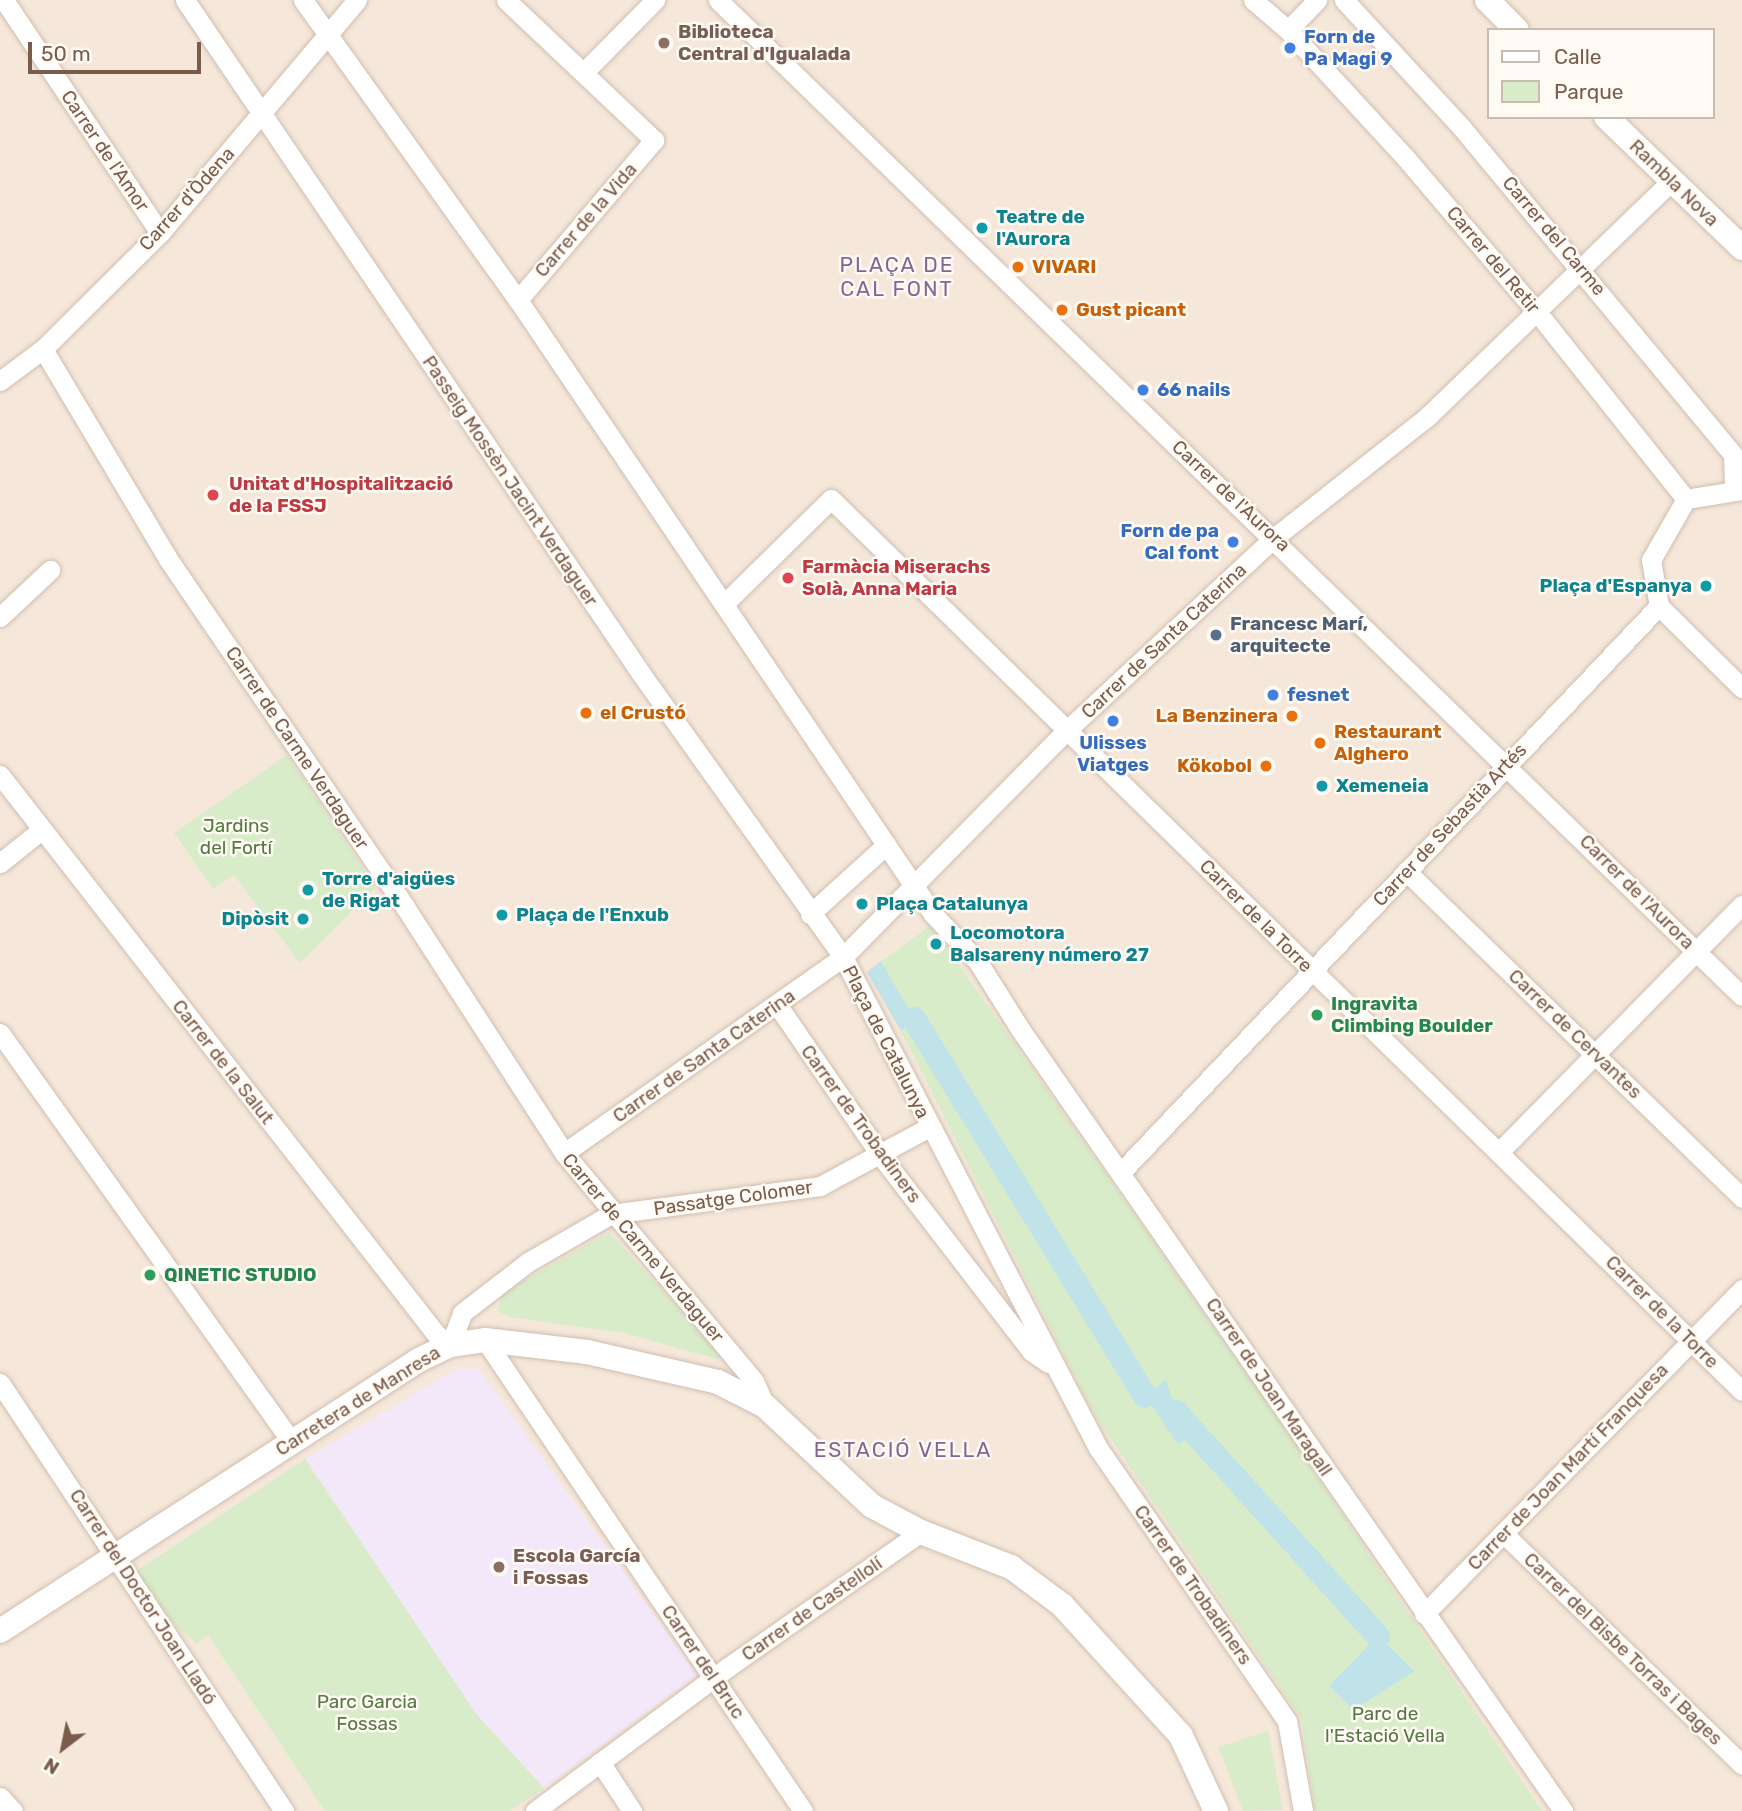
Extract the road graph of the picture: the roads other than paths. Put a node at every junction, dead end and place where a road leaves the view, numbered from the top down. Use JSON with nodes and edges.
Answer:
{"nodes":[{"id":1,"x":4,"y":0,"type":"edge"},
{"id":2,"x":185,"y":0,"type":"edge"},
{"id":3,"x":303,"y":0,"type":"edge"},
{"id":4,"x":357,"y":0,"type":"edge"},
{"id":5,"x":506,"y":0,"type":"edge"},
{"id":6,"x":655,"y":0,"type":"edge"},
{"id":7,"x":718,"y":0,"type":"edge"},
{"id":8,"x":1253,"y":0,"type":"edge"},
{"id":9,"x":1317,"y":0,"type":"edge"},
{"id":10,"x":1344,"y":0,"type":"edge"},
{"id":11,"x":1487,"y":0,"type":"edge"},
{"id":12,"x":1515,"y":28,"type":"edge"},
{"id":13,"x":1289,"y":30,"type":"junction"},
{"id":14,"x":327,"y":35,"type":"junction"},
{"id":15,"x":585,"y":71,"type":"junction"},
{"id":16,"x":262,"y":115,"type":"junction"},
{"id":17,"x":1608,"y":119,"type":"edge"},
{"id":18,"x":1671,"y":181,"type":"junction"},
{"id":19,"x":160,"y":233,"type":"junction"},
{"id":20,"x":1742,"y":248,"type":"edge"},
{"id":21,"x":1581,"y":267,"type":"junction"},
{"id":22,"x":518,"y":300,"type":"junction"},
{"id":23,"x":1537,"y":312,"type":"junction"},
{"id":24,"x":43,"y":349,"type":"junction"},
{"id":25,"x":0,"y":381,"type":"edge"},
{"id":26,"x":1738,"y":489,"type":"edge"},
{"id":27,"x":1686,"y":499,"type":"junction"},
{"id":28,"x":1275,"y":537,"type":"junction"},
{"id":29,"x":50,"y":570,"type":"dead end"},
{"id":30,"x":725,"y":603,"type":"junction"},
{"id":31,"x":1659,"y":606,"type":"junction"},
{"id":32,"x":0,"y":617,"type":"edge"},
{"id":33,"x":1742,"y":688,"type":"edge"},
{"id":34,"x":1067,"y":730,"type":"junction"},
{"id":35,"x":1507,"y":763,"type":"junction"},
{"id":36,"x":0,"y":775,"type":"edge"},
{"id":37,"x":41,"y":830,"type":"junction"},
{"id":38,"x":886,"y":845,"type":"junction"},
{"id":39,"x":0,"y":863,"type":"edge"},
{"id":40,"x":1406,"y":871,"type":"junction"},
{"id":41,"x":915,"y":886,"type":"junction"},
{"id":42,"x":1742,"y":905,"type":"edge"},
{"id":43,"x":810,"y":914,"type":"junction"},
{"id":44,"x":1696,"y":950,"type":"junction"},
{"id":45,"x":843,"y":957,"type":"junction"},
{"id":46,"x":1312,"y":971,"type":"junction"},
{"id":47,"x":1742,"y":996,"type":"edge"},
{"id":48,"x":778,"y":1006,"type":"junction"},
{"id":49,"x":0,"y":1033,"type":"edge"},
{"id":50,"x":1594,"y":1051,"type":"junction"},
{"id":51,"x":929,"y":1128,"type":"junction"},
{"id":52,"x":1500,"y":1151,"type":"junction"},
{"id":53,"x":564,"y":1153,"type":"junction"},
{"id":54,"x":881,"y":1156,"type":"junction"},
{"id":55,"x":1122,"y":1171,"type":"junction"},
{"id":56,"x":1742,"y":1198,"type":"edge"},
{"id":57,"x":611,"y":1214,"type":"junction"},
{"id":58,"x":1742,"y":1289,"type":"edge"},
{"id":59,"x":485,"y":1340,"type":"junction"},
{"id":60,"x":1691,"y":1342,"type":"junction"},
{"id":61,"x":450,"y":1345,"type":"junction"},
{"id":62,"x":1054,"y":1368,"type":"junction"},
{"id":63,"x":0,"y":1384,"type":"edge"},
{"id":64,"x":1742,"y":1391,"type":"edge"},
{"id":65,"x":765,"y":1406,"type":"junction"},
{"id":66,"x":291,"y":1441,"type":"junction"},
{"id":67,"x":921,"y":1532,"type":"junction"},
{"id":68,"x":1503,"y":1532,"type":"junction"},
{"id":69,"x":117,"y":1556,"type":"junction"},
{"id":70,"x":1424,"y":1614,"type":"junction"},
{"id":71,"x":0,"y":1631,"type":"edge"},
{"id":72,"x":713,"y":1679,"type":"junction"},
{"id":73,"x":600,"y":1762,"type":"junction"},
{"id":74,"x":1742,"y":1765,"type":"edge"},
{"id":75,"x":0,"y":1797,"type":"edge"},
{"id":76,"x":13,"y":1811,"type":"edge"},
{"id":77,"x":284,"y":1811,"type":"edge"},
{"id":78,"x":535,"y":1811,"type":"edge"},
{"id":79,"x":632,"y":1811,"type":"edge"},
{"id":80,"x":803,"y":1811,"type":"edge"},
{"id":81,"x":1216,"y":1811,"type":"edge"},
{"id":82,"x":1303,"y":1811,"type":"edge"},
{"id":83,"x":1563,"y":1811,"type":"edge"}],
"edges":[{"from":1,"to":19,"type":"street","name":"Carrer de l'Amor"},
{"from":2,"to":16,"type":"street","name":"Passeig Mossèn Jacint Verdaguer"},
{"from":3,"to":14,"type":"street"},
{"from":4,"to":14,"type":"street","name":"Carrer d'Òdena"},
{"from":5,"to":15,"type":"street"},
{"from":6,"to":15,"type":"street"},
{"from":7,"to":28,"type":"street","name":"Carrer de l'Aurora"},
{"from":8,"to":13,"type":"street","name":"Carrer del Retir"},
{"from":9,"to":13,"type":"street"},
{"from":10,"to":21,"type":"street","name":"Carrer del Carme"},
{"from":11,"to":12,"type":"street"},
{"from":13,"to":23,"type":"street","name":"Carrer del Retir"},
{"from":14,"to":16,"type":"street","name":"Carrer d'Òdena"},
{"from":14,"to":22,"type":"street"},
{"from":15,"to":22,"type":"street","name":"Carrer de la Vida"},
{"from":16,"to":19,"type":"street","name":"Carrer d'Òdena"},
{"from":16,"to":43,"type":"street","name":"Passeig Mossèn Jacint Verdaguer"},
{"from":17,"to":18,"type":"street","name":"Rambla Nova"},
{"from":18,"to":20,"type":"street","name":"Rambla Nova"},
{"from":18,"to":21,"type":"street","name":"Carrer de Santa Caterina"},
{"from":19,"to":24,"type":"street","name":"Carrer d'Òdena"},
{"from":21,"to":23,"type":"street","name":"Carrer de Santa Caterina"},
{"from":21,"to":26,"type":"street","name":"Carrer del Carme"},
{"from":22,"to":30,"type":"street"},
{"from":23,"to":27,"type":"street","name":"Carrer del Retir"},
{"from":23,"to":28,"type":"street","name":"Carrer de Santa Caterina"},
{"from":24,"to":25,"type":"street","name":"Carrer d'Òdena"},
{"from":24,"to":53,"type":"street","name":"Carrer de Carme Verdaguer"},
{"from":26,"to":27,"type":"street"},
{"from":27,"to":31,"type":"street"},
{"from":28,"to":34,"type":"street","name":"Carrer de Santa Caterina"},
{"from":28,"to":35,"type":"street","name":"Carrer de l'Aurora"},
{"from":29,"to":32,"type":"street"},
{"from":30,"to":34,"type":"street","name":"Carrer de la Torre"},
{"from":30,"to":38,"type":"street"},
{"from":31,"to":33,"type":"street"},
{"from":31,"to":35,"type":"street","name":"Carrer de Sebastià Artés"},
{"from":34,"to":41,"type":"street","name":"Carrer de Santa Caterina"},
{"from":34,"to":46,"type":"street","name":"Carrer de la Torre"},
{"from":35,"to":40,"type":"street","name":"Carrer de Sebastià Artés"},
{"from":35,"to":44,"type":"street","name":"Carrer de l'Aurora"},
{"from":36,"to":37,"type":"street","name":"Carrer de la Salut"},
{"from":37,"to":39,"type":"street"},
{"from":37,"to":61,"type":"street","name":"Carrer de la Salut"},
{"from":38,"to":41,"type":"street"},
{"from":38,"to":43,"type":"street"},
{"from":40,"to":46,"type":"street","name":"Carrer de Sebastià Artés"},
{"from":40,"to":50,"type":"street","name":"Carrer de Cervantes"},
{"from":41,"to":45,"type":"street"},
{"from":41,"to":55,"type":"street","name":"Carrer de Joan Maragall"},
{"from":42,"to":44,"type":"street"},
{"from":43,"to":45,"type":"street","name":"Passeig Mossèn Jacint Verdaguer"},
{"from":44,"to":47,"type":"street","name":"Carrer de l'Aurora"},
{"from":44,"to":50,"type":"street"},
{"from":45,"to":48,"type":"street","name":"Carrer de Santa Caterina"},
{"from":45,"to":51,"type":"street","name":"Plaça de Catalunya"},
{"from":46,"to":52,"type":"street","name":"Carrer de la Torre"},
{"from":46,"to":55,"type":"street","name":"Carrer de Sebastià Artés"},
{"from":48,"to":53,"type":"street","name":"Carrer de Santa Caterina"},
{"from":48,"to":54,"type":"street","name":"Carrer de Trobadiners"},
{"from":49,"to":66,"type":"street"},
{"from":50,"to":52,"type":"street"},
{"from":50,"to":56,"type":"street","name":"Carrer de Cervantes"},
{"from":51,"to":54,"type":"street","name":"Passatge Colomer"},
{"from":51,"to":62,"type":"street","name":"Carrer de Trobadiners"},
{"from":52,"to":60,"type":"street","name":"Carrer de la Torre"},
{"from":53,"to":57,"type":"street","name":"Carrer de Carme Verdaguer"},
{"from":54,"to":57,"type":"street","name":"Passatge Colomer"},
{"from":54,"to":62,"type":"street","name":"Carrer de Trobadiners"},
{"from":55,"to":70,"type":"street","name":"Carrer de Joan Maragall"},
{"from":57,"to":61,"type":"street","name":"Passatge Colomer"},
{"from":57,"to":65,"type":"street","name":"Carrer de Carme Verdaguer"},
{"from":58,"to":60,"type":"street","name":"Carrer de Joan Martí Franquesa"},
{"from":59,"to":61,"type":"street","name":"Carretera de Manresa"},
{"from":59,"to":65,"type":"street","name":"Carretera de Manresa"},
{"from":59,"to":72,"type":"street","name":"Carrer del Bruc"},
{"from":60,"to":64,"type":"street","name":"Carrer de la Torre"},
{"from":60,"to":68,"type":"street","name":"Carrer de Joan Martí Franquesa"},
{"from":61,"to":66,"type":"street","name":"Carretera de Manresa"},
{"from":62,"to":82,"type":"street","name":"Carrer de Trobadiners"},
{"from":63,"to":69,"type":"street","name":"Carrer del Doctor Joan Lladó"},
{"from":65,"to":67,"type":"street","name":"Carretera de Manresa"},
{"from":66,"to":69,"type":"street","name":"Carretera de Manresa"},
{"from":67,"to":72,"type":"street","name":"Carrer de Castellolí"},
{"from":67,"to":81,"type":"street","name":"Carretera de Manresa"},
{"from":68,"to":70,"type":"street","name":"Carrer de Joan Martí Franquesa"},
{"from":68,"to":74,"type":"street","name":"Carrer del Bisbe Torras i Bages"},
{"from":69,"to":71,"type":"street","name":"Carretera de Manresa"},
{"from":69,"to":77,"type":"street","name":"Carrer del Doctor Joan Lladó"},
{"from":70,"to":83,"type":"street","name":"Carrer de Joan Maragall"},
{"from":72,"to":73,"type":"street","name":"Carrer de Castellolí"},
{"from":72,"to":80,"type":"street","name":"Carrer del Bruc"},
{"from":73,"to":78,"type":"street","name":"Carrer de Castellolí"},
{"from":73,"to":79,"type":"street"},
{"from":75,"to":76,"type":"street"}]}
